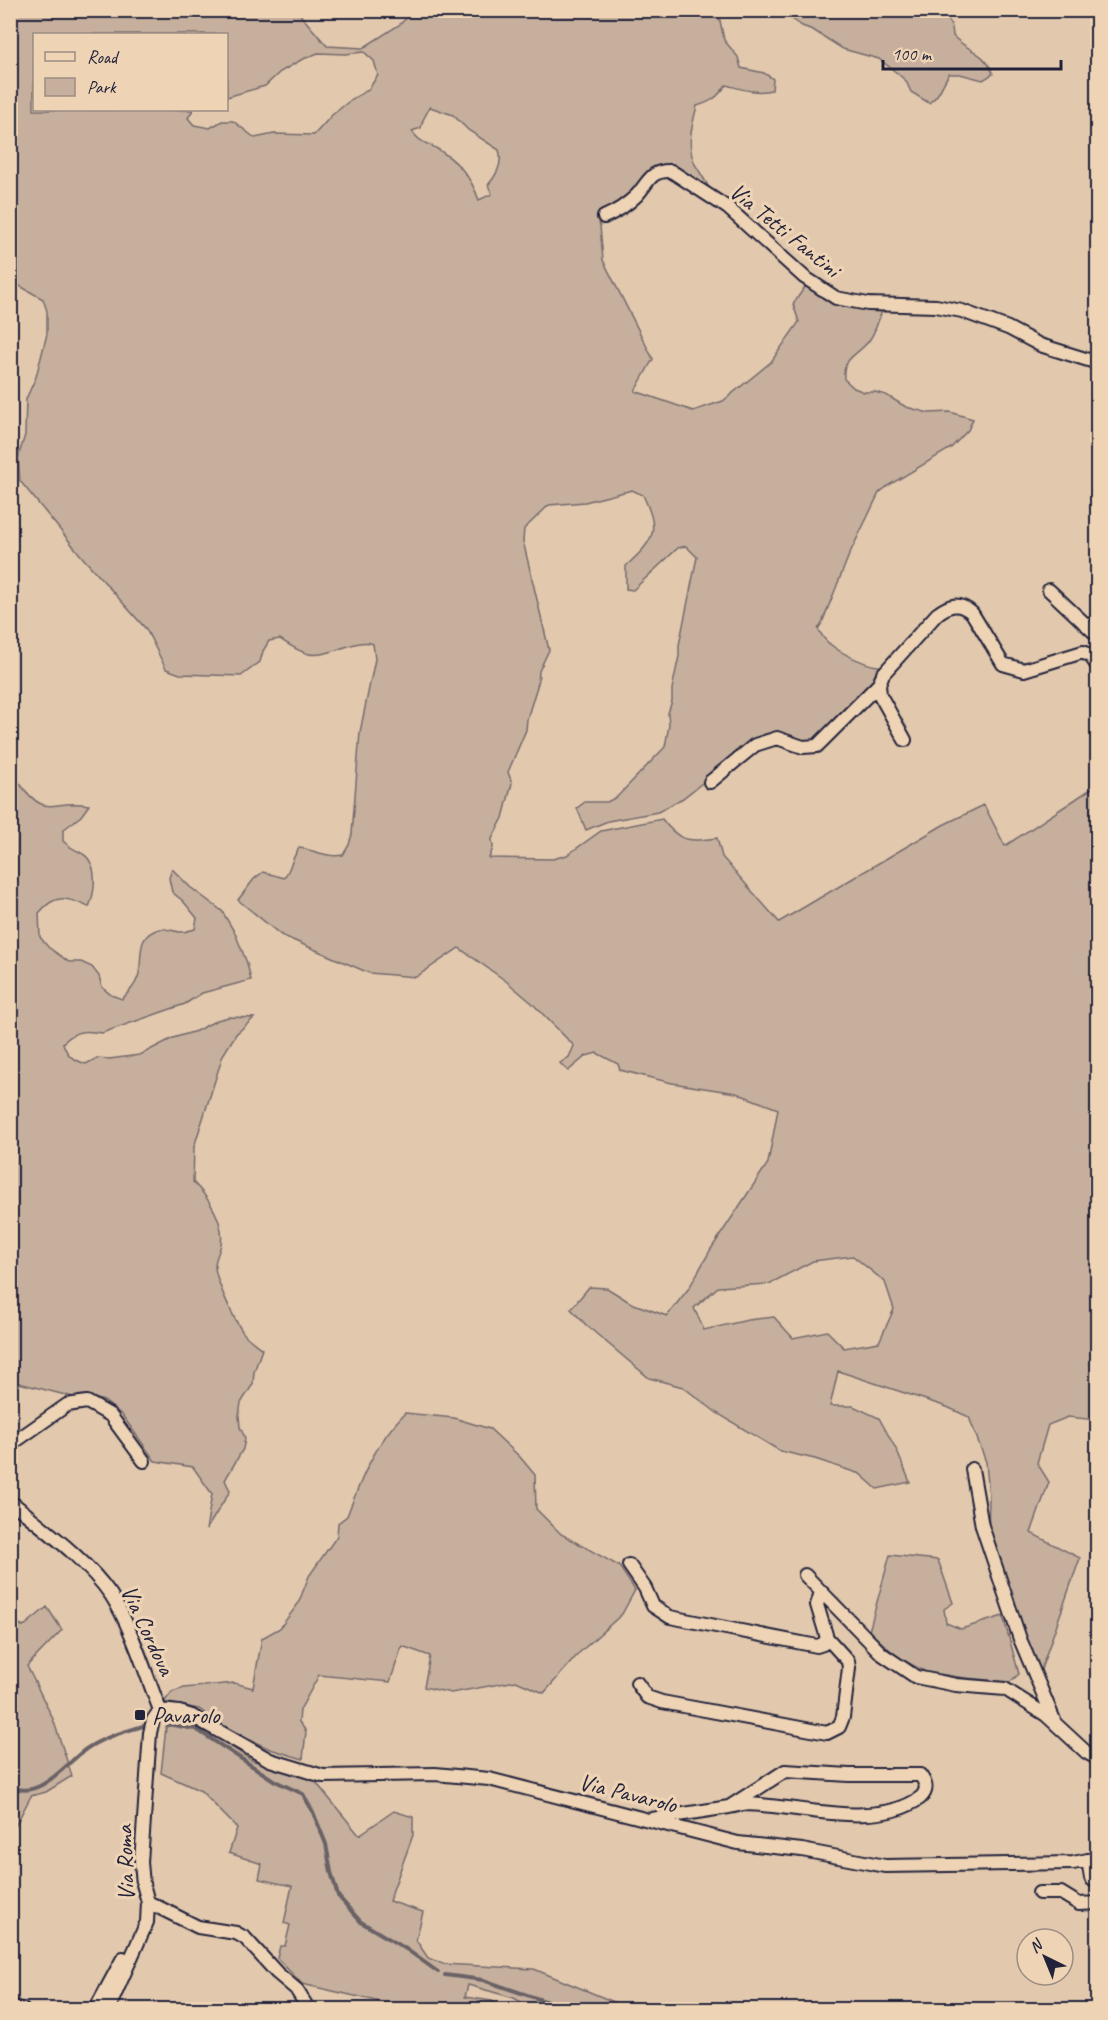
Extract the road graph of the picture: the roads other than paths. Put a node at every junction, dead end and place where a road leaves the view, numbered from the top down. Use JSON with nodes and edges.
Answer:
{"nodes":[{"id":1,"x":604,"y":217,"type":"dead end"},
{"id":2,"x":1098,"y":363,"type":"edge"},
{"id":3,"x":1049,"y":590,"type":"dead end"},
{"id":4,"x":1098,"y":636,"type":"edge"},
{"id":5,"x":1098,"y":667,"type":"edge"},
{"id":6,"x":879,"y":684,"type":"junction"},
{"id":7,"x":904,"y":740,"type":"dead end"},
{"id":8,"x":710,"y":782,"type":"dead end"},
{"id":9,"x":10,"y":1445,"type":"edge"},
{"id":10,"x":144,"y":1461,"type":"dead end"},
{"id":11,"x":972,"y":1469,"type":"dead end"},
{"id":12,"x":10,"y":1501,"type":"edge"},
{"id":13,"x":629,"y":1565,"type":"dead end"},
{"id":14,"x":805,"y":1575,"type":"dead end"},
{"id":15,"x":821,"y":1592,"type":"junction"},
{"id":16,"x":827,"y":1638,"type":"junction"},
{"id":17,"x":637,"y":1683,"type":"dead end"},
{"id":18,"x":160,"y":1710,"type":"junction"},
{"id":19,"x":1056,"y":1724,"type":"junction"},
{"id":20,"x":1098,"y":1759,"type":"edge"},
{"id":21,"x":729,"y":1807,"type":"junction"},
{"id":22,"x":648,"y":1820,"type":"junction"},
{"id":23,"x":1093,"y":1859,"type":"edge"},
{"id":24,"x":1098,"y":1880,"type":"edge"},
{"id":25,"x":1040,"y":1893,"type":"dead end"},
{"id":26,"x":148,"y":1902,"type":"junction"},
{"id":27,"x":1098,"y":1903,"type":"edge"},
{"id":28,"x":147,"y":1922,"type":"junction"},
{"id":29,"x":10,"y":2006,"type":"edge"},
{"id":30,"x":23,"y":2010,"type":"edge"},
{"id":31,"x":95,"y":2010,"type":"edge"},
{"id":32,"x":108,"y":2010,"type":"edge"},
{"id":33,"x":306,"y":2010,"type":"edge"}],
"edges":[{"from":1,"to":2,"type":"street","name":"Via Tetti Fantini"},
{"from":3,"to":4,"type":"street"},
{"from":5,"to":6,"type":"street"},
{"from":6,"to":7,"type":"street"},
{"from":6,"to":8,"type":"street"},
{"from":9,"to":10,"type":"street"},
{"from":11,"to":19,"type":"street"},
{"from":12,"to":18,"type":"street","name":"Via Cordova"},
{"from":13,"to":16,"type":"street"},
{"from":14,"to":15,"type":"street"},
{"from":15,"to":16,"type":"street"},
{"from":15,"to":19,"type":"street"},
{"from":16,"to":17,"type":"street"},
{"from":18,"to":22,"type":"street","name":"Via Pavarolo"},
{"from":18,"to":26,"type":"street","name":"Via Roma"},
{"from":19,"to":20,"type":"street"},
{"from":21,"to":21,"type":"street"},
{"from":21,"to":22,"type":"street"},
{"from":22,"to":23,"type":"street","name":"Via Pavarolo"},
{"from":23,"to":24,"type":"street"},
{"from":25,"to":27,"type":"street"},
{"from":26,"to":28,"type":"street","name":"Via Roma"},
{"from":26,"to":33,"type":"street"},
{"from":28,"to":31,"type":"street"},
{"from":28,"to":32,"type":"street","name":"Via Roma"},
{"from":29,"to":30,"type":"street"}]}
